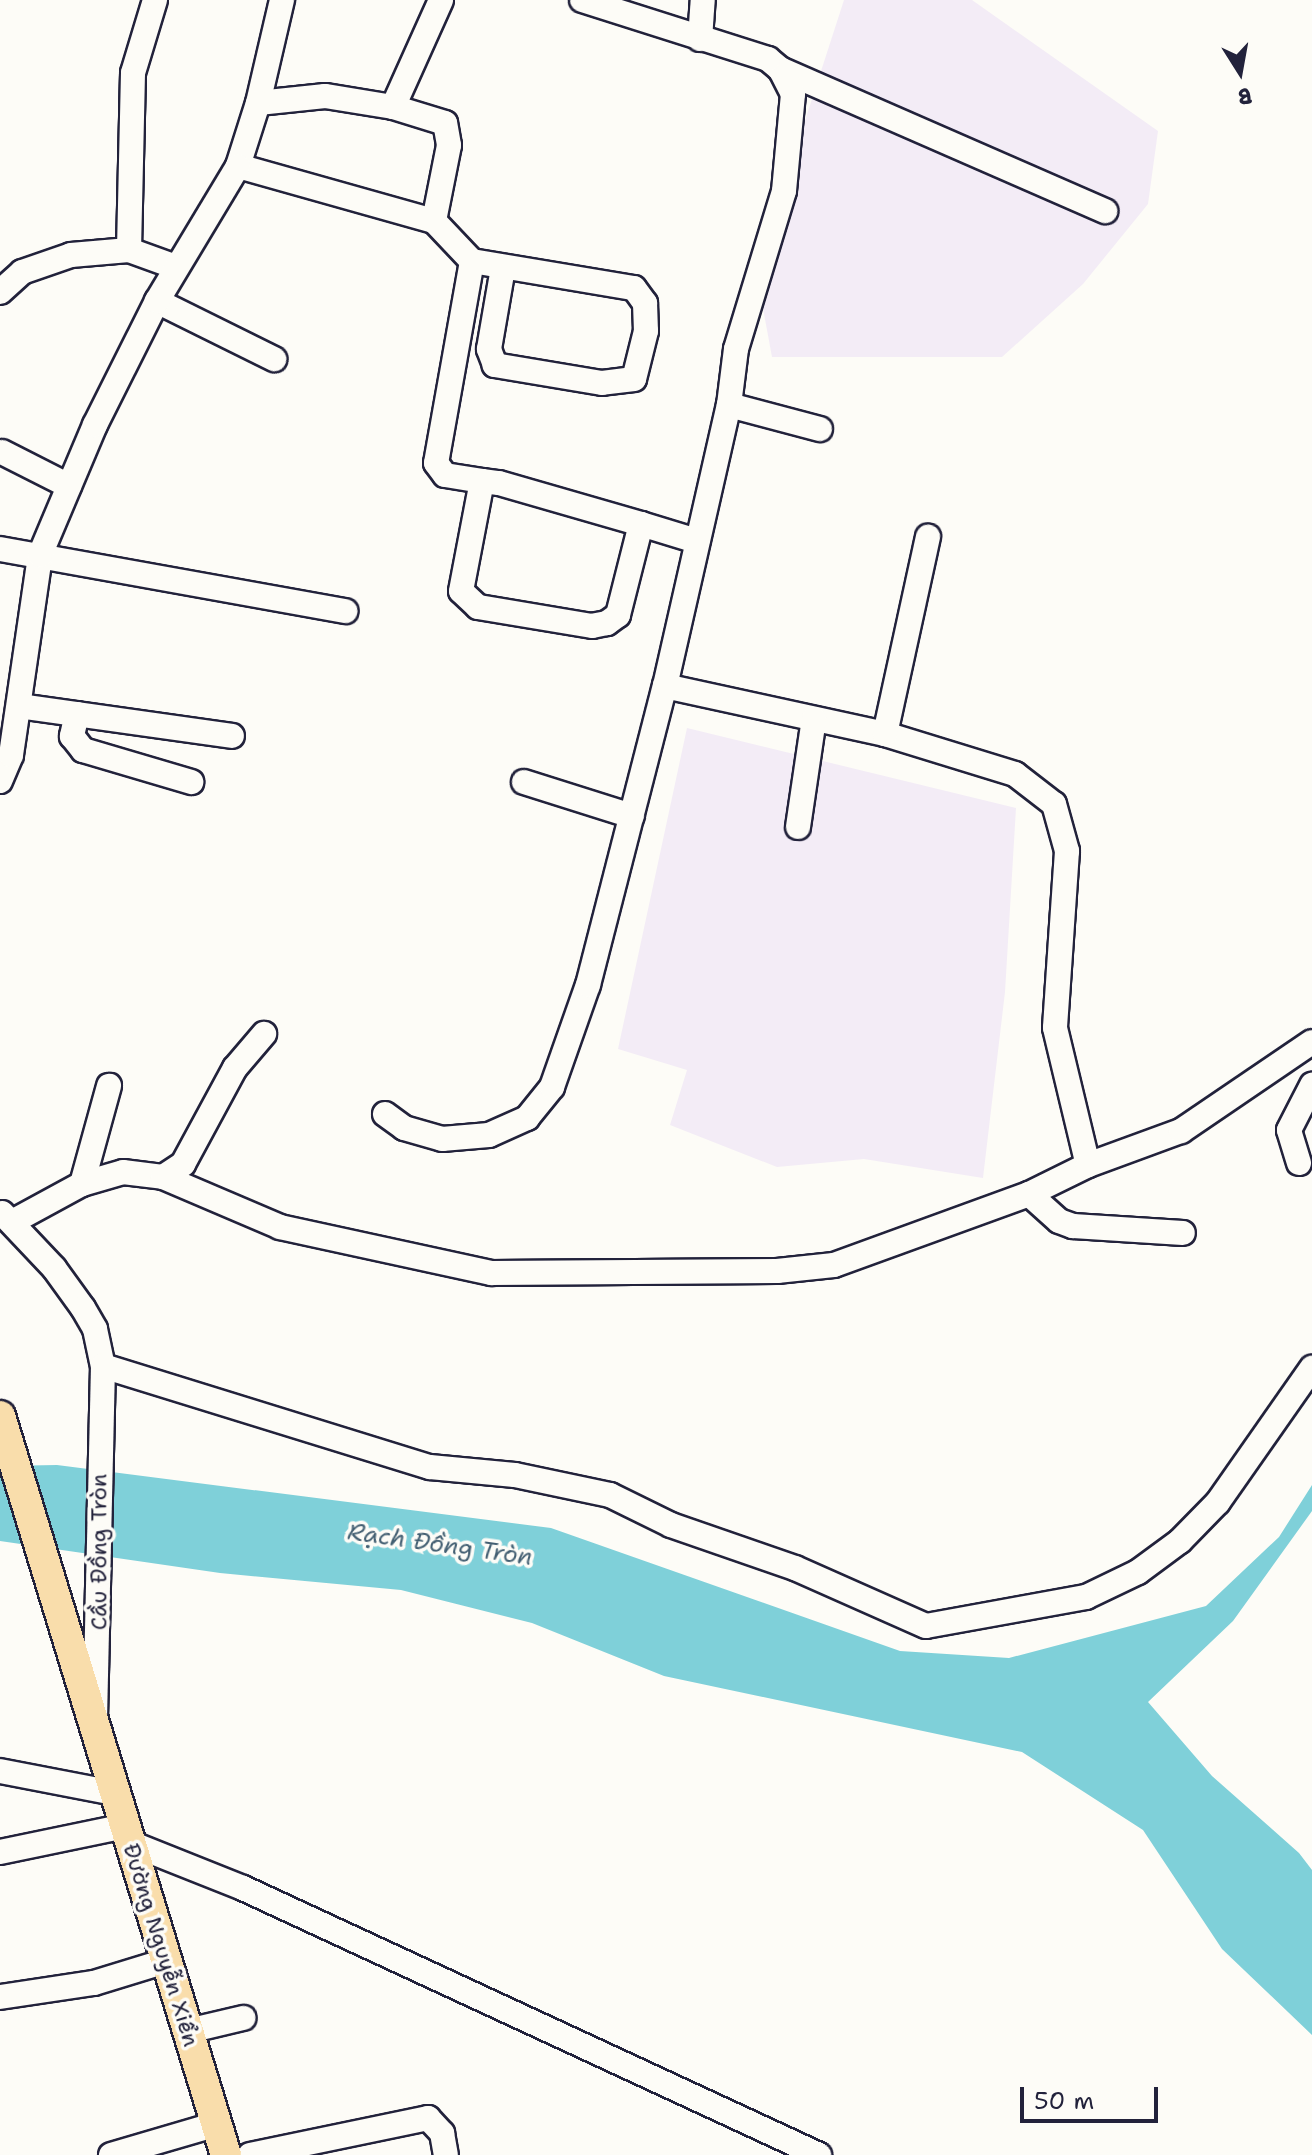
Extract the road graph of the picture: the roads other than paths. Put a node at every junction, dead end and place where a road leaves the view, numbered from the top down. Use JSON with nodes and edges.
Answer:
{"nodes":[{"id":1,"x":155,"y":0,"type":"edge"},
{"id":2,"x":282,"y":0,"type":"edge"},
{"id":3,"x":441,"y":0,"type":"edge"},
{"id":4,"x":582,"y":0,"type":"edge"},
{"id":5,"x":703,"y":0,"type":"edge"},
{"id":6,"x":700,"y":39,"type":"junction"},
{"id":7,"x":780,"y":69,"type":"junction"},
{"id":8,"x":258,"y":103,"type":"junction"},
{"id":9,"x":393,"y":107,"type":"junction"},
{"id":10,"x":238,"y":166,"type":"junction"},
{"id":11,"x":1105,"y":211,"type":"dead end"},
{"id":12,"x":434,"y":221,"type":"junction"},
{"id":13,"x":129,"y":250,"type":"junction"},
{"id":14,"x":472,"y":261,"type":"junction"},
{"id":15,"x":176,"y":267,"type":"junction"},
{"id":16,"x":503,"y":268,"type":"junction"},
{"id":17,"x":0,"y":292,"type":"edge"},
{"id":18,"x":157,"y":301,"type":"junction"},
{"id":19,"x":274,"y":359,"type":"dead end"},
{"id":20,"x":729,"y":405,"type":"junction"},
{"id":21,"x":820,"y":429,"type":"dead end"},
{"id":22,"x":2,"y":452,"type":"edge"},
{"id":23,"x":482,"y":481,"type":"junction"},
{"id":24,"x":69,"y":486,"type":"junction"},
{"id":25,"x":641,"y":524,"type":"junction"},
{"id":26,"x":928,"y":537,"type":"dead end"},
{"id":27,"x":697,"y":541,"type":"junction"},
{"id":28,"x":0,"y":549,"type":"edge"},
{"id":29,"x":40,"y":555,"type":"junction"},
{"id":30,"x":345,"y":611,"type":"dead end"},
{"id":31,"x":665,"y":686,"type":"junction"},
{"id":32,"x":19,"y":706,"type":"junction"},
{"id":33,"x":77,"y":714,"type":"junction"},
{"id":34,"x":814,"y":719,"type":"junction"},
{"id":35,"x":885,"y":734,"type":"junction"},
{"id":36,"x":232,"y":736,"type":"dead end"},
{"id":37,"x":0,"y":781,"type":"edge"},
{"id":38,"x":191,"y":782,"type":"dead end"},
{"id":39,"x":524,"y":782,"type":"dead end"},
{"id":40,"x":632,"y":816,"type":"junction"},
{"id":41,"x":798,"y":827,"type":"dead end"},
{"id":42,"x":264,"y":1034,"type":"dead end"},
{"id":43,"x":1312,"y":1042,"type":"edge"},
{"id":44,"x":1312,"y":1085,"type":"edge"},
{"id":45,"x":109,"y":1086,"type":"dead end"},
{"id":46,"x":385,"y":1114,"type":"dead end"},
{"id":47,"x":1299,"y":1163,"type":"dead end"},
{"id":48,"x":1088,"y":1165,"type":"junction"},
{"id":49,"x":163,"y":1177,"type":"junction"},
{"id":50,"x":82,"y":1184,"type":"junction"},
{"id":51,"x":1029,"y":1194,"type":"junction"},
{"id":52,"x":6,"y":1216,"type":"edge"},
{"id":53,"x":1183,"y":1233,"type":"dead end"},
{"id":54,"x":103,"y":1366,"type":"junction"},
{"id":55,"x":1312,"y":1368,"type":"edge"},
{"id":56,"x":0,"y":1416,"type":"edge"},
{"id":57,"x":86,"y":1661,"type":"junction"},
{"id":58,"x":0,"y":1771,"type":"edge"},
{"id":59,"x":114,"y":1793,"type":"junction"},
{"id":60,"x":128,"y":1834,"type":"junction"},
{"id":61,"x":0,"y":1852,"type":"edge"},
{"id":62,"x":166,"y":1961,"type":"junction"},
{"id":63,"x":0,"y":1997,"type":"edge"},
{"id":64,"x":243,"y":2018,"type":"dead end"},
{"id":65,"x":188,"y":2031,"type":"junction"},
{"id":66,"x":217,"y":2124,"type":"junction"},
{"id":67,"x":138,"y":2153,"type":"edge"},
{"id":68,"x":111,"y":2155,"type":"edge"},
{"id":69,"x":226,"y":2155,"type":"edge"},
{"id":70,"x":250,"y":2155,"type":"edge"},
{"id":71,"x":446,"y":2155,"type":"edge"},
{"id":72,"x":819,"y":2155,"type":"edge"}],
"edges":[{"from":1,"to":13,"type":"street"},
{"from":2,"to":8,"type":"street"},
{"from":3,"to":9,"type":"street"},
{"from":4,"to":6,"type":"street"},
{"from":5,"to":6,"type":"street"},
{"from":6,"to":7,"type":"street"},
{"from":7,"to":11,"type":"street"},
{"from":7,"to":20,"type":"street"},
{"from":8,"to":9,"type":"street"},
{"from":8,"to":10,"type":"street"},
{"from":9,"to":12,"type":"street"},
{"from":10,"to":12,"type":"street"},
{"from":10,"to":15,"type":"street"},
{"from":12,"to":14,"type":"street"},
{"from":13,"to":15,"type":"street"},
{"from":13,"to":17,"type":"street"},
{"from":14,"to":16,"type":"street"},
{"from":14,"to":23,"type":"street"},
{"from":15,"to":18,"type":"street"},
{"from":16,"to":16,"type":"street"},
{"from":18,"to":19,"type":"street"},
{"from":18,"to":24,"type":"street"},
{"from":20,"to":21,"type":"street"},
{"from":20,"to":27,"type":"street"},
{"from":22,"to":24,"type":"street"},
{"from":23,"to":25,"type":"street"},
{"from":23,"to":25,"type":"street"},
{"from":24,"to":29,"type":"street"},
{"from":25,"to":27,"type":"street"},
{"from":26,"to":35,"type":"street"},
{"from":27,"to":31,"type":"street"},
{"from":28,"to":29,"type":"street"},
{"from":29,"to":30,"type":"street"},
{"from":29,"to":32,"type":"street"},
{"from":31,"to":34,"type":"street"},
{"from":31,"to":40,"type":"street"},
{"from":32,"to":33,"type":"street"},
{"from":32,"to":37,"type":"street"},
{"from":33,"to":36,"type":"street"},
{"from":33,"to":38,"type":"street"},
{"from":34,"to":35,"type":"street"},
{"from":34,"to":41,"type":"street"},
{"from":35,"to":48,"type":"street"},
{"from":39,"to":40,"type":"street"},
{"from":40,"to":46,"type":"street"},
{"from":42,"to":49,"type":"street"},
{"from":43,"to":48,"type":"street"},
{"from":44,"to":47,"type":"street"},
{"from":45,"to":50,"type":"street"},
{"from":48,"to":51,"type":"street"},
{"from":49,"to":50,"type":"street"},
{"from":49,"to":51,"type":"street"},
{"from":50,"to":52,"type":"street"},
{"from":51,"to":53,"type":"street"},
{"from":52,"to":54,"type":"street"},
{"from":54,"to":55,"type":"street"},
{"from":54,"to":57,"type":"street","name":"Cầu Đồng Tròn"},
{"from":56,"to":57,"type":"main road","name":"Đường Nguyễn Xiển"},
{"from":57,"to":59,"type":"main road","name":"Đường Nguyễn Xiển"},
{"from":58,"to":59,"type":"street"},
{"from":59,"to":60,"type":"main road","name":"Đường Nguyễn Xiển"},
{"from":60,"to":61,"type":"street"},
{"from":60,"to":62,"type":"main road","name":"Đường Nguyễn Xiển"},
{"from":60,"to":72,"type":"street"},
{"from":62,"to":63,"type":"street"},
{"from":62,"to":65,"type":"main road","name":"Đường Nguyễn Xiển"},
{"from":64,"to":65,"type":"street"},
{"from":65,"to":66,"type":"main road","name":"Đường Nguyễn Xiển"},
{"from":66,"to":67,"type":"street"},
{"from":66,"to":69,"type":"main road","name":"Đường Nguyễn Xiển"},
{"from":67,"to":68,"type":"street"},
{"from":70,"to":71,"type":"street"}]}
